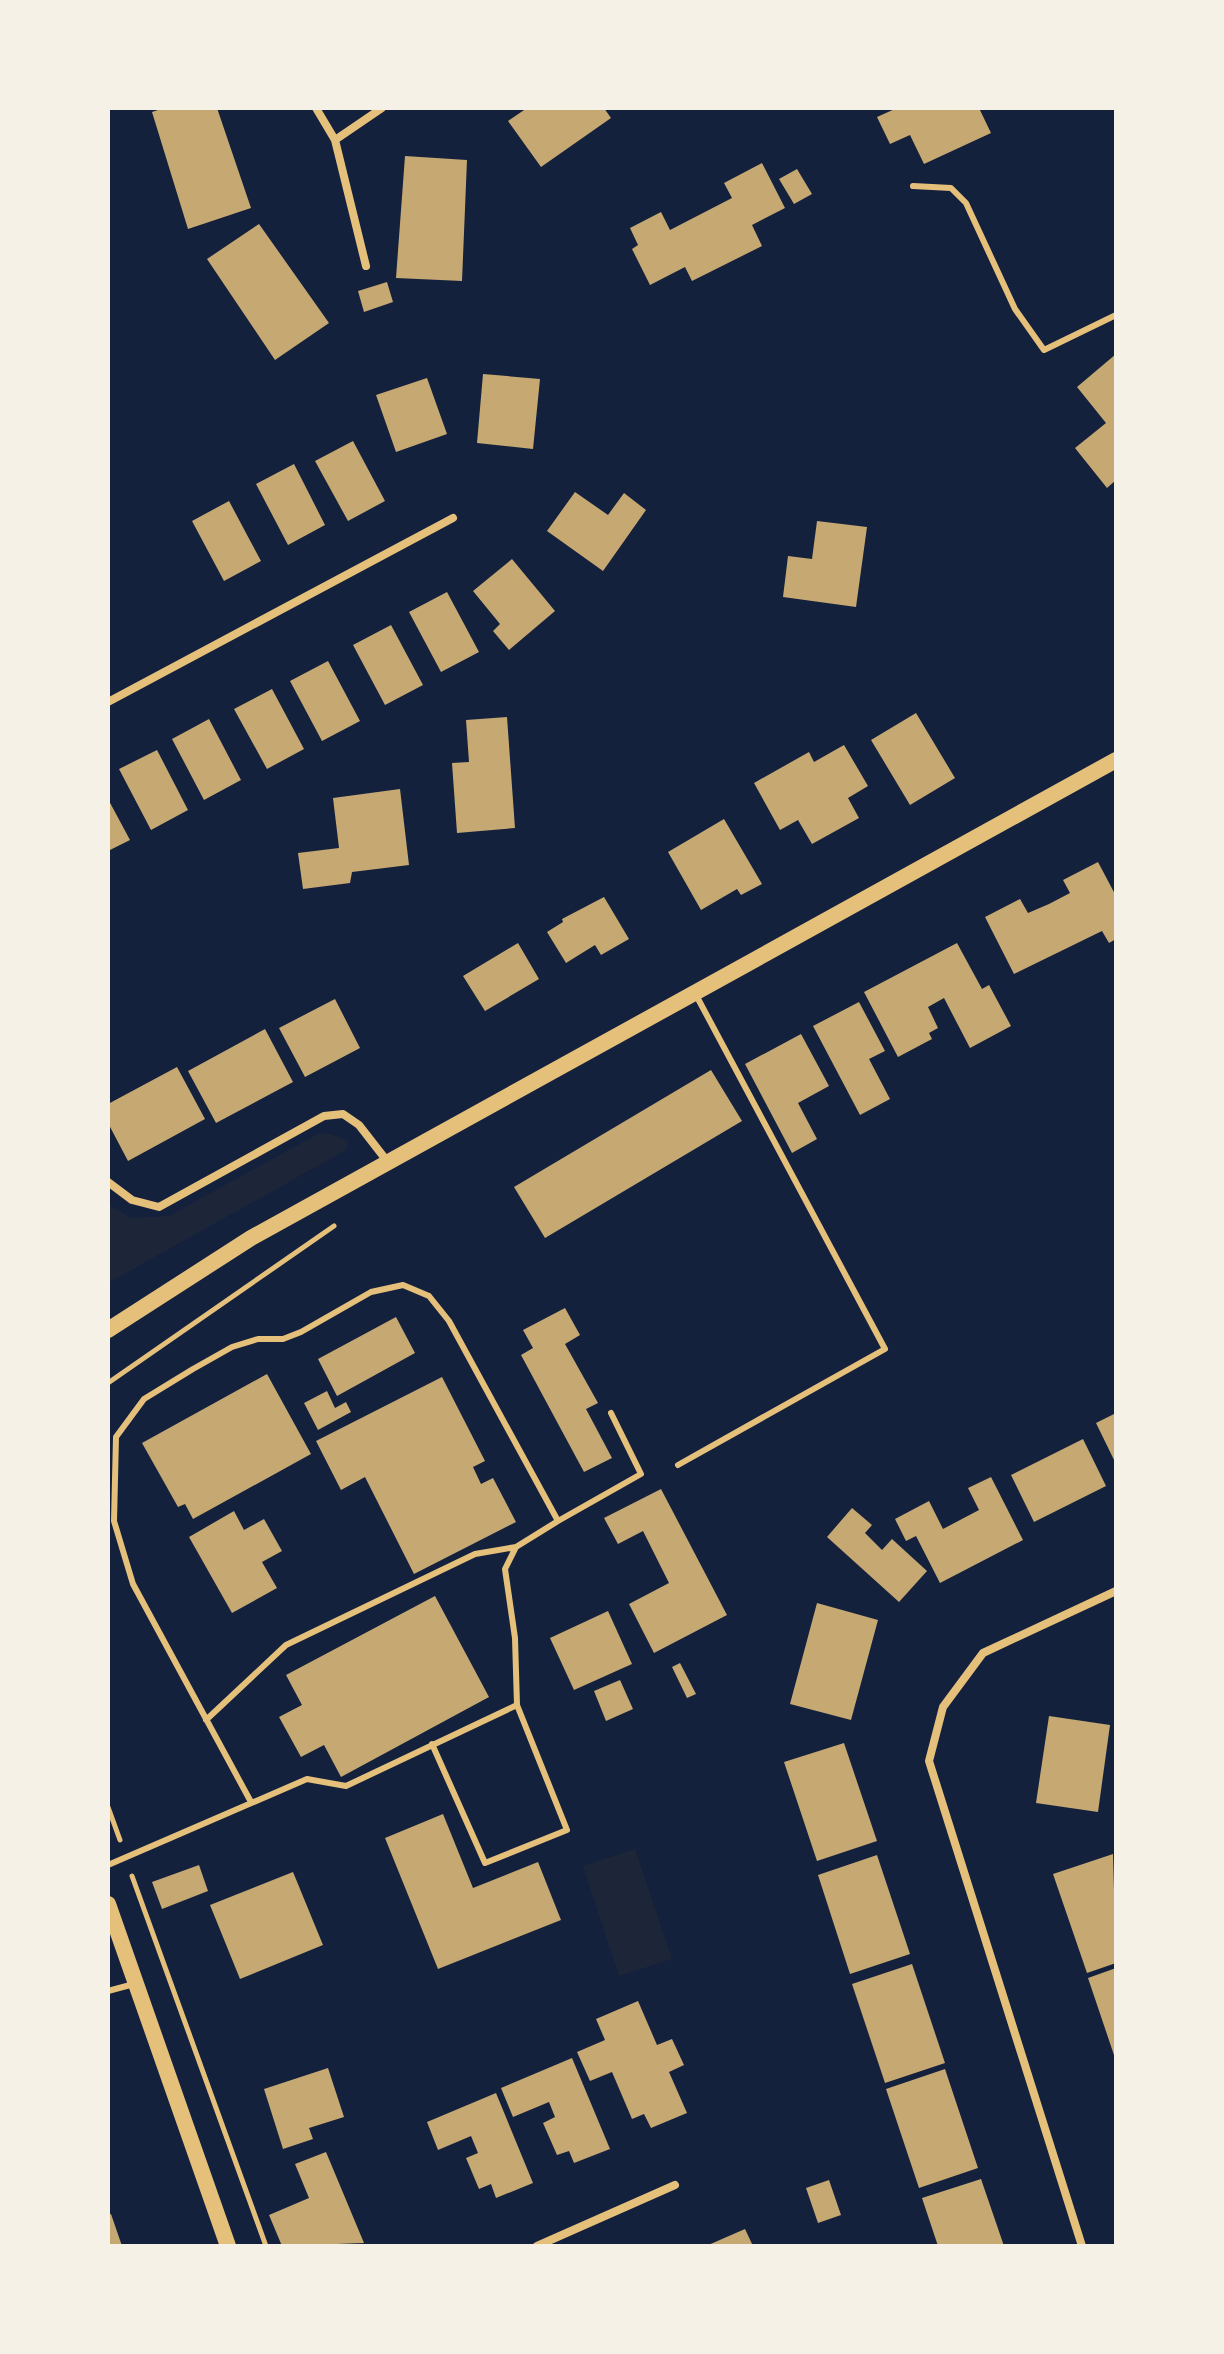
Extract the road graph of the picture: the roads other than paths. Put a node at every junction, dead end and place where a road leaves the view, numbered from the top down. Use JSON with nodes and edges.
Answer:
{"nodes":[{"id":1,"x":316,"y":108,"type":"edge"},
{"id":2,"x":382,"y":108,"type":"edge"},
{"id":3,"x":335,"y":140,"type":"junction"},
{"id":4,"x":913,"y":186,"type":"dead end"},
{"id":5,"x":366,"y":266,"type":"dead end"},
{"id":6,"x":1116,"y":315,"type":"edge"},
{"id":7,"x":453,"y":518,"type":"dead end"},
{"id":8,"x":108,"y":702,"type":"edge"},
{"id":9,"x":1116,"y":760,"type":"edge"},
{"id":10,"x":694,"y":991,"type":"junction"},
{"id":11,"x":387,"y":1161,"type":"junction"},
{"id":12,"x":108,"y":1182,"type":"edge"},
{"id":13,"x":108,"y":1330,"type":"edge"},
{"id":14,"x":611,"y":1413,"type":"dead end"},
{"id":15,"x":678,"y":1465,"type":"dead end"},
{"id":16,"x":558,"y":1521,"type":"junction"},
{"id":17,"x":516,"y":1547,"type":"junction"},
{"id":18,"x":1116,"y":1591,"type":"edge"},
{"id":19,"x":517,"y":1705,"type":"junction"},
{"id":20,"x":206,"y":1720,"type":"junction"},
{"id":21,"x":432,"y":1744,"type":"junction"},
{"id":22,"x":251,"y":1802,"type":"junction"},
{"id":23,"x":108,"y":1865,"type":"edge"},
{"id":24,"x":108,"y":1904,"type":"edge"},
{"id":25,"x":134,"y":1984,"type":"junction"},
{"id":26,"x":108,"y":1991,"type":"edge"},
{"id":27,"x":675,"y":2185,"type":"dead end"},
{"id":28,"x":228,"y":2246,"type":"edge"},
{"id":29,"x":537,"y":2246,"type":"edge"},
{"id":30,"x":1082,"y":2246,"type":"edge"}],
"edges":[{"from":1,"to":3,"type":"street"},
{"from":2,"to":3,"type":"street"},
{"from":3,"to":5,"type":"street"},
{"from":4,"to":6,"type":"lane"},
{"from":7,"to":8,"type":"street"},
{"from":9,"to":10,"type":"main road"},
{"from":10,"to":11,"type":"main road"},
{"from":10,"to":15,"type":"lane"},
{"from":11,"to":12,"type":"street"},
{"from":11,"to":13,"type":"main road"},
{"from":14,"to":16,"type":"lane"},
{"from":16,"to":17,"type":"lane"},
{"from":16,"to":20,"type":"lane"},
{"from":17,"to":19,"type":"lane"},
{"from":17,"to":20,"type":"lane"},
{"from":18,"to":30,"type":"street"},
{"from":19,"to":21,"type":"lane"},
{"from":19,"to":21,"type":"lane"},
{"from":20,"to":22,"type":"lane"},
{"from":21,"to":22,"type":"lane"},
{"from":22,"to":23,"type":"lane"},
{"from":24,"to":25,"type":"main road"},
{"from":25,"to":26,"type":"lane"},
{"from":25,"to":28,"type":"main road"},
{"from":27,"to":29,"type":"street"}]}
